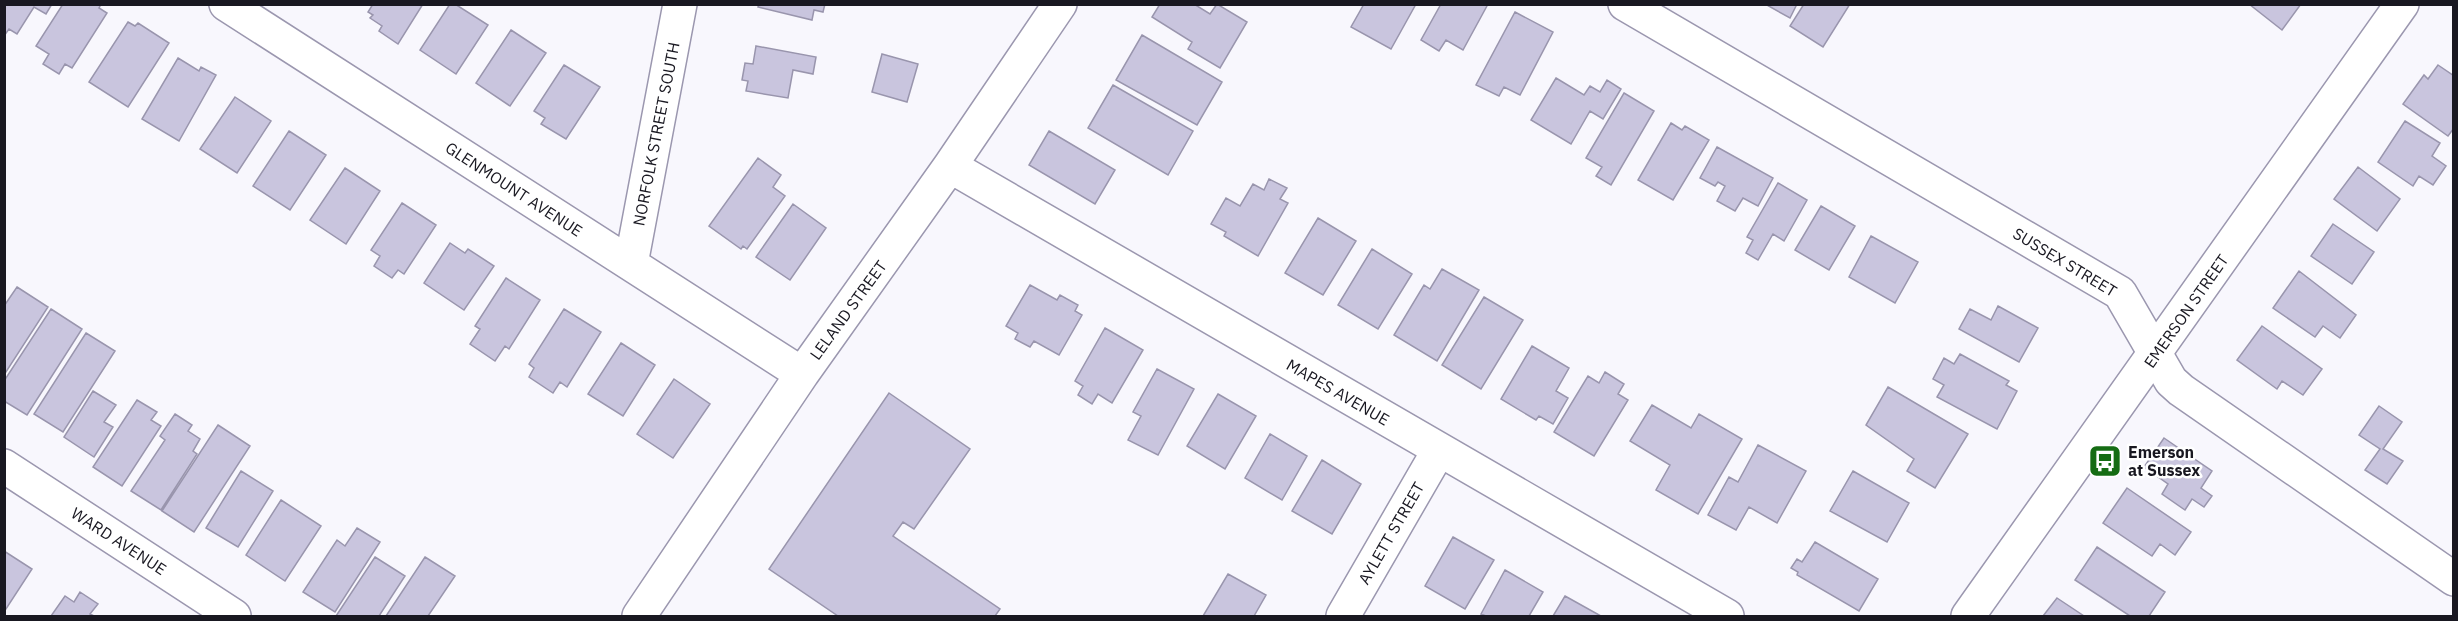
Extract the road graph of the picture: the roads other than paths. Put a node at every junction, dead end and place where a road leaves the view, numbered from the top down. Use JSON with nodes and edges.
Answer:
{"nodes":[{"id":1,"x":680,"y":4,"type":"edge"},
{"id":2,"x":1060,"y":4,"type":"edge"},
{"id":3,"x":1625,"y":4,"type":"edge"},
{"id":4,"x":2402,"y":4,"type":"edge"},
{"id":5,"x":242,"y":9,"type":"edge"},
{"id":6,"x":950,"y":166,"type":"junction"},
{"id":7,"x":631,"y":264,"type":"junction"},
{"id":8,"x":2156,"y":353,"type":"junction"},
{"id":9,"x":802,"y":374,"type":"junction"},
{"id":10,"x":1439,"y":450,"type":"junction"},
{"id":11,"x":4,"y":466,"type":"edge"},
{"id":12,"x":2454,"y":579,"type":"edge"},
{"id":13,"x":234,"y":616,"type":"edge"},
{"id":14,"x":639,"y":616,"type":"edge"},
{"id":15,"x":1343,"y":616,"type":"edge"},
{"id":16,"x":1726,"y":616,"type":"edge"},
{"id":17,"x":1968,"y":616,"type":"edge"}],
"edges":[{"from":1,"to":7,"type":"street","name":"NORFOLK STREET SOUTH"},
{"from":2,"to":6,"type":"street","name":"LELAND STREET"},
{"from":3,"to":8,"type":"street","name":"SUSSEX STREET"},
{"from":4,"to":8,"type":"street","name":"EMERSON STREET"},
{"from":5,"to":7,"type":"street","name":"GLENMOUNT AVENUE"},
{"from":6,"to":9,"type":"street","name":"LELAND STREET"},
{"from":6,"to":10,"type":"street","name":"MAPES AVENUE"},
{"from":7,"to":9,"type":"street","name":"GLENMOUNT AVENUE"},
{"from":8,"to":12,"type":"street","name":"SUSSEX STREET"},
{"from":8,"to":17,"type":"street","name":"EMERSON STREET"},
{"from":9,"to":14,"type":"street","name":"LELAND STREET"},
{"from":10,"to":15,"type":"street","name":"AYLETT STREET"},
{"from":10,"to":16,"type":"street","name":"MAPES AVENUE"},
{"from":11,"to":13,"type":"street","name":"WARD AVENUE"}]}
